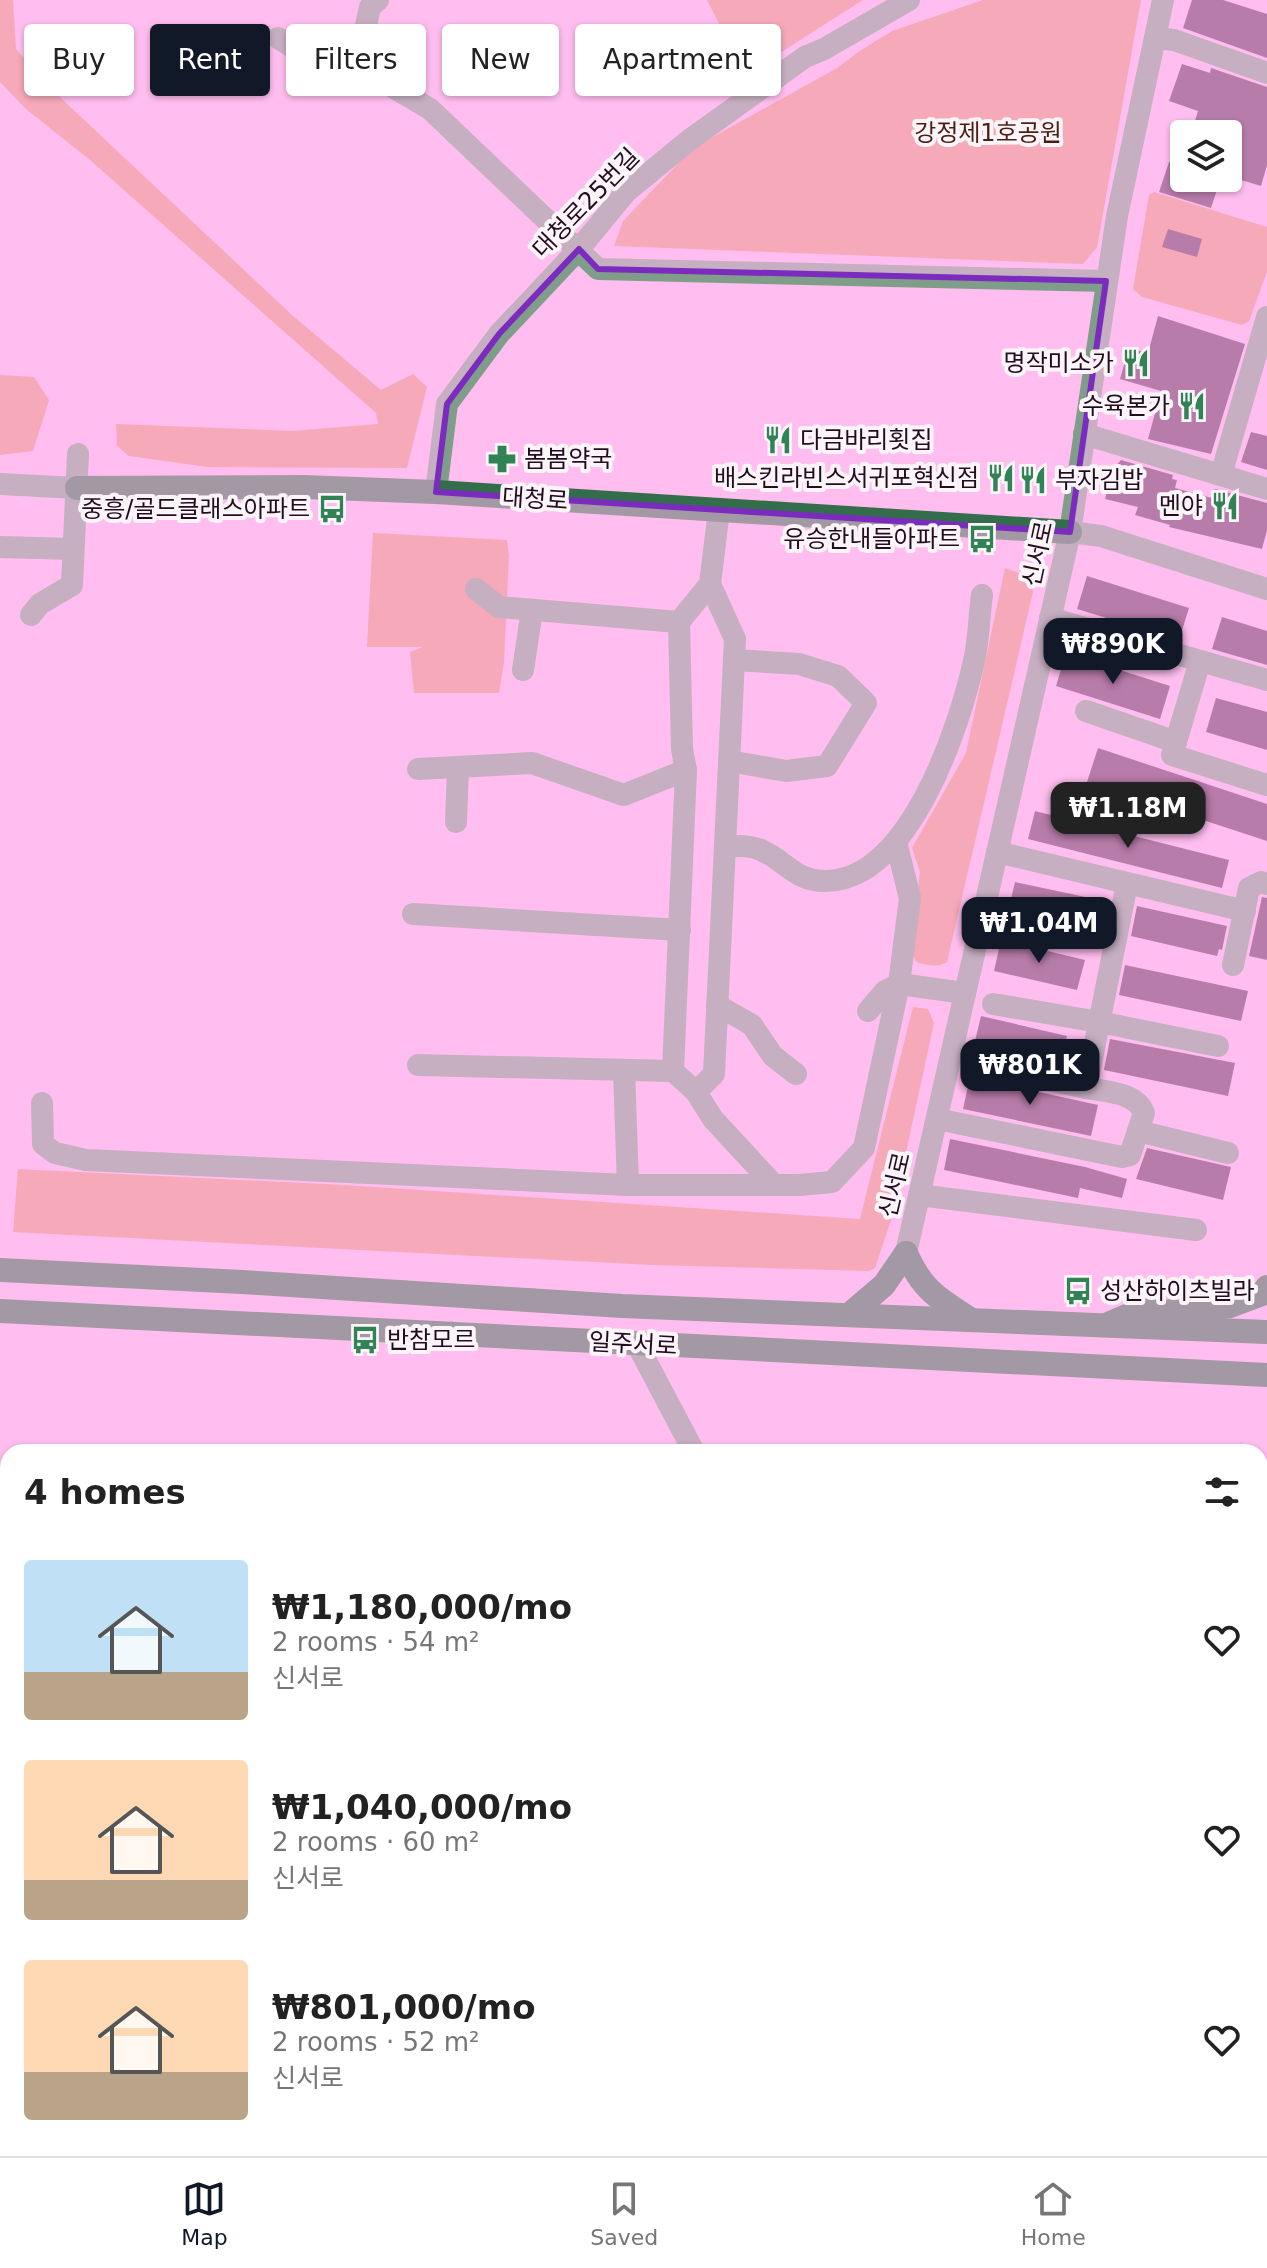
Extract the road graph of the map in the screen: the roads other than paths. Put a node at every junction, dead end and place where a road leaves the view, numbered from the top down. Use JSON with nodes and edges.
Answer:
{"nodes":[{"id":1,"x":378,"y":0,"type":"edge"},
{"id":2,"x":909,"y":0,"type":"edge"},
{"id":3,"x":1163,"y":0,"type":"edge"},
{"id":4,"x":366,"y":24,"type":"edge"},
{"id":5,"x":278,"y":38,"type":"dead end"},
{"id":6,"x":1155,"y":38,"type":"junction"},
{"id":7,"x":286,"y":43,"type":"edge"},
{"id":8,"x":1267,"y":73,"type":"edge"},
{"id":9,"x":408,"y":96,"type":"edge"},
{"id":10,"x":579,"y":249,"type":"junction"},
{"id":11,"x":1106,"y":281,"type":"junction"},
{"id":12,"x":1267,"y":317,"type":"edge"},
{"id":13,"x":1084,"y":434,"type":"junction"},
{"id":14,"x":78,"y":454,"type":"dead end"},
{"id":15,"x":1221,"y":475,"type":"junction"},
{"id":16,"x":0,"y":484,"type":"edge"},
{"id":17,"x":77,"y":488,"type":"junction"},
{"id":18,"x":1267,"y":489,"type":"edge"},
{"id":19,"x":436,"y":492,"type":"junction"},
{"id":20,"x":719,"y":510,"type":"junction"},
{"id":21,"x":1070,"y":532,"type":"junction"},
{"id":22,"x":0,"y":547,"type":"edge"},
{"id":23,"x":73,"y":549,"type":"junction"},
{"id":24,"x":710,"y":584,"type":"junction"},
{"id":25,"x":476,"y":589,"type":"dead end"},
{"id":26,"x":1267,"y":589,"type":"edge"},
{"id":27,"x":982,"y":595,"type":"dead end"},
{"id":28,"x":532,"y":610,"type":"junction"},
{"id":29,"x":31,"y":615,"type":"dead end"},
{"id":30,"x":1050,"y":618,"type":"junction"},
{"id":31,"x":679,"y":622,"type":"junction"},
{"id":32,"x":734,"y":660,"type":"junction"},
{"id":33,"x":1200,"y":661,"type":"junction"},
{"id":34,"x":523,"y":670,"type":"dead end"},
{"id":35,"x":1267,"y":680,"type":"edge"},
{"id":36,"x":1086,"y":711,"type":"dead end"},
{"id":37,"x":1176,"y":742,"type":"junction"},
{"id":38,"x":729,"y":761,"type":"junction"},
{"id":39,"x":458,"y":767,"type":"junction"},
{"id":40,"x":418,"y":769,"type":"dead end"},
{"id":41,"x":686,"y":770,"type":"junction"},
{"id":42,"x":1267,"y":785,"type":"edge"},
{"id":43,"x":456,"y":822,"type":"dead end"},
{"id":44,"x":896,"y":842,"type":"junction"},
{"id":45,"x":725,"y":846,"type":"junction"},
{"id":46,"x":997,"y":852,"type":"junction"},
{"id":47,"x":1127,"y":884,"type":"junction"},
{"id":48,"x":1267,"y":884,"type":"edge"},
{"id":49,"x":1245,"y":911,"type":"junction"},
{"id":50,"x":413,"y":914,"type":"dead end"},
{"id":51,"x":680,"y":930,"type":"junction"},
{"id":52,"x":1233,"y":965,"type":"dead end"},
{"id":53,"x":899,"y":984,"type":"junction"},
{"id":54,"x":965,"y":993,"type":"junction"},
{"id":55,"x":993,"y":1004,"type":"dead end"},
{"id":56,"x":717,"y":1005,"type":"junction"},
{"id":57,"x":868,"y":1011,"type":"dead end"},
{"id":58,"x":1099,"y":1022,"type":"junction"},
{"id":59,"x":1218,"y":1046,"type":"dead end"},
{"id":60,"x":418,"y":1065,"type":"dead end"},
{"id":61,"x":989,"y":1067,"type":"dead end"},
{"id":62,"x":624,"y":1070,"type":"junction"},
{"id":63,"x":673,"y":1071,"type":"junction"},
{"id":64,"x":796,"y":1074,"type":"dead end"},
{"id":65,"x":1086,"y":1088,"type":"junction"},
{"id":66,"x":696,"y":1092,"type":"junction"},
{"id":67,"x":42,"y":1103,"type":"dead end"},
{"id":68,"x":937,"y":1119,"type":"junction"},
{"id":69,"x":1138,"y":1131,"type":"junction"},
{"id":70,"x":1228,"y":1153,"type":"dead end"},
{"id":71,"x":628,"y":1185,"type":"junction"},
{"id":72,"x":774,"y":1185,"type":"junction"},
{"id":73,"x":919,"y":1195,"type":"junction"},
{"id":74,"x":1196,"y":1230,"type":"dead end"},
{"id":75,"x":906,"y":1253,"type":"junction"},
{"id":76,"x":0,"y":1270,"type":"edge"},
{"id":77,"x":1267,"y":1287,"type":"edge"},
{"id":78,"x":0,"y":1311,"type":"edge"},
{"id":79,"x":850,"y":1314,"type":"junction"},
{"id":80,"x":972,"y":1320,"type":"junction"},
{"id":81,"x":1105,"y":1325,"type":"junction"},
{"id":82,"x":1267,"y":1332,"type":"edge"},
{"id":83,"x":637,"y":1344,"type":"junction"},
{"id":84,"x":1267,"y":1375,"type":"edge"},
{"id":85,"x":690,"y":1444,"type":"edge"}],
"edges":[{"from":1,"to":4,"type":"street"},
{"from":2,"to":10,"type":"street","name":"대청로25번길"},
{"from":3,"to":6,"type":"street","name":"신서로"},
{"from":5,"to":7,"type":"street"},
{"from":6,"to":8,"type":"street"},
{"from":6,"to":11,"type":"street","name":"신서로"},
{"from":9,"to":10,"type":"street"},
{"from":10,"to":11,"type":"street"},
{"from":10,"to":19,"type":"street","name":"대청로25번길"},
{"from":11,"to":13,"type":"street","name":"신서로"},
{"from":12,"to":15,"type":"street"},
{"from":13,"to":15,"type":"street"},
{"from":13,"to":21,"type":"street","name":"신서로"},
{"from":14,"to":17,"type":"street"},
{"from":15,"to":18,"type":"street"},
{"from":16,"to":17,"type":"street","name":"대청로"},
{"from":17,"to":19,"type":"main road","name":"대청로"},
{"from":17,"to":23,"type":"street"},
{"from":19,"to":20,"type":"main road","name":"대청로"},
{"from":20,"to":21,"type":"main road","name":"대청로"},
{"from":20,"to":24,"type":"street"},
{"from":21,"to":26,"type":"street"},
{"from":21,"to":30,"type":"street","name":"신서로"},
{"from":22,"to":23,"type":"street"},
{"from":23,"to":29,"type":"street"},
{"from":24,"to":31,"type":"street"},
{"from":24,"to":32,"type":"street"},
{"from":25,"to":28,"type":"street"},
{"from":27,"to":44,"type":"street"},
{"from":28,"to":31,"type":"street"},
{"from":28,"to":34,"type":"street"},
{"from":30,"to":33,"type":"street"},
{"from":30,"to":46,"type":"street","name":"신서로"},
{"from":31,"to":41,"type":"street"},
{"from":32,"to":38,"type":"street"},
{"from":32,"to":38,"type":"street"},
{"from":33,"to":35,"type":"street"},
{"from":33,"to":37,"type":"street"},
{"from":36,"to":37,"type":"street"},
{"from":37,"to":42,"type":"street"},
{"from":38,"to":45,"type":"street"},
{"from":39,"to":40,"type":"street"},
{"from":39,"to":41,"type":"street"},
{"from":39,"to":43,"type":"street"},
{"from":41,"to":51,"type":"street"},
{"from":44,"to":45,"type":"street"},
{"from":44,"to":53,"type":"street"},
{"from":45,"to":56,"type":"street"},
{"from":46,"to":47,"type":"street"},
{"from":46,"to":54,"type":"street","name":"신서로"},
{"from":47,"to":49,"type":"street"},
{"from":47,"to":58,"type":"street"},
{"from":48,"to":49,"type":"street"},
{"from":49,"to":52,"type":"street"},
{"from":50,"to":51,"type":"street"},
{"from":51,"to":63,"type":"street"},
{"from":53,"to":54,"type":"street"},
{"from":53,"to":57,"type":"street"},
{"from":53,"to":72,"type":"street"},
{"from":54,"to":68,"type":"street","name":"신서로"},
{"from":55,"to":58,"type":"street"},
{"from":56,"to":64,"type":"street"},
{"from":56,"to":66,"type":"street"},
{"from":58,"to":59,"type":"street"},
{"from":58,"to":65,"type":"street"},
{"from":60,"to":62,"type":"street"},
{"from":61,"to":65,"type":"street"},
{"from":62,"to":63,"type":"street"},
{"from":62,"to":71,"type":"street"},
{"from":63,"to":66,"type":"street"},
{"from":65,"to":69,"type":"street"},
{"from":66,"to":72,"type":"street"},
{"from":67,"to":71,"type":"street"},
{"from":68,"to":69,"type":"street"},
{"from":68,"to":73,"type":"street","name":"신서로"},
{"from":69,"to":70,"type":"street"},
{"from":71,"to":72,"type":"street"},
{"from":73,"to":74,"type":"street"},
{"from":73,"to":75,"type":"street","name":"신서로"},
{"from":75,"to":79,"type":"main road"},
{"from":75,"to":80,"type":"main road"},
{"from":76,"to":79,"type":"main road","name":"일주서로"},
{"from":77,"to":81,"type":"main road"},
{"from":78,"to":83,"type":"main road","name":"일주서로"},
{"from":79,"to":80,"type":"main road","name":"일주서로"},
{"from":80,"to":81,"type":"main road","name":"일주서로"},
{"from":81,"to":82,"type":"main road","name":"일주서로"},
{"from":83,"to":84,"type":"main road","name":"일주서로"},
{"from":83,"to":85,"type":"street"}]}
